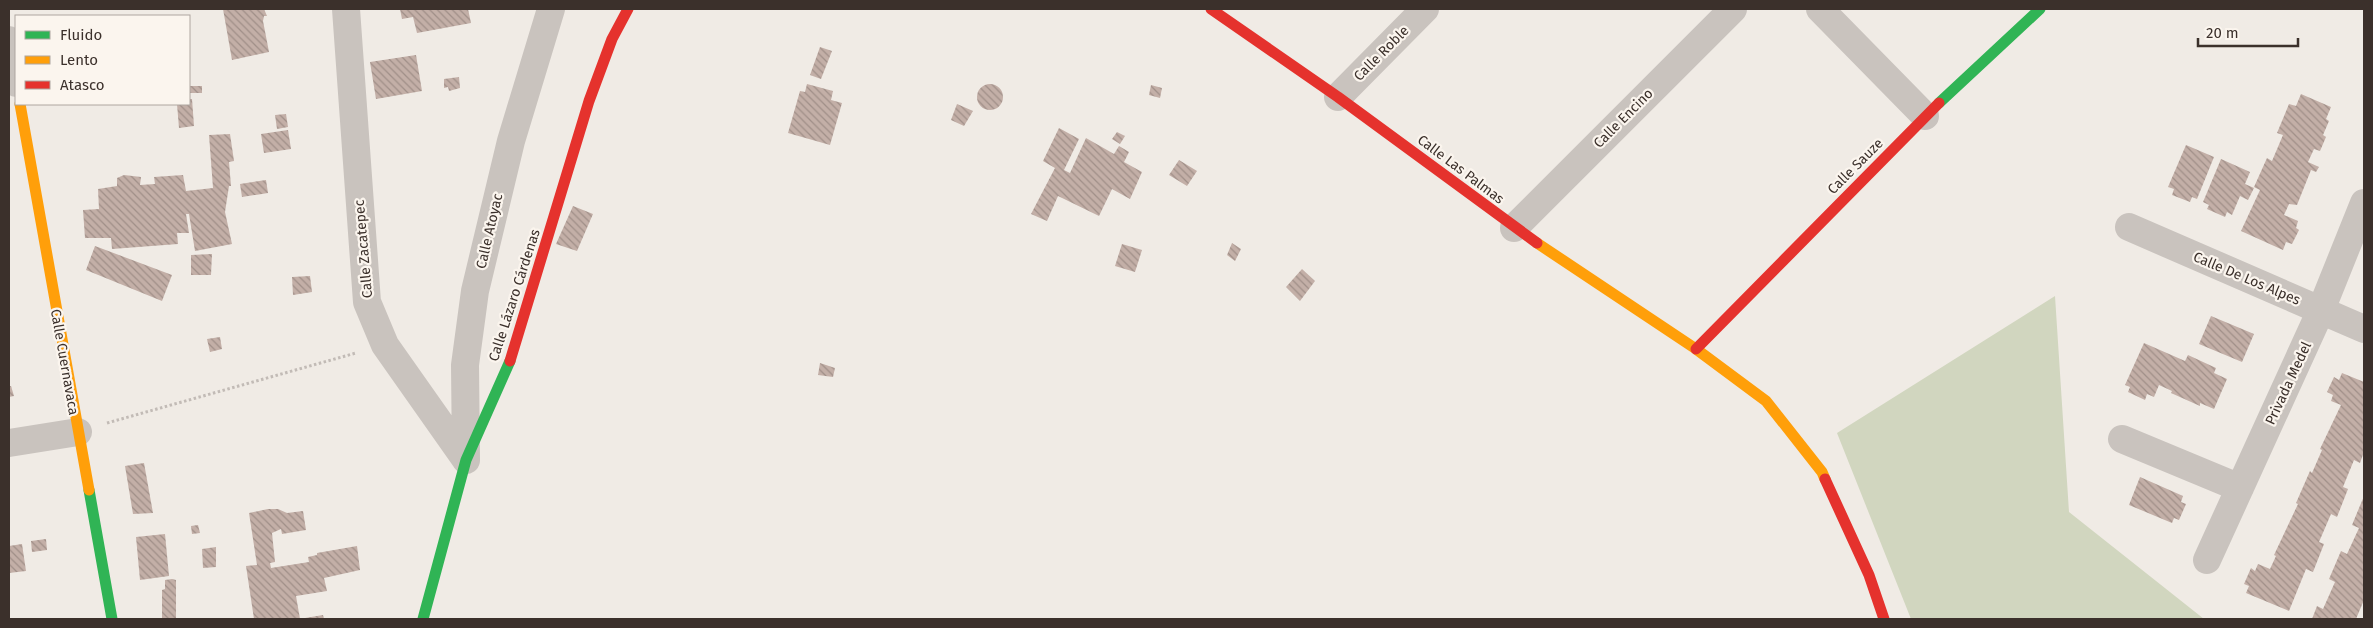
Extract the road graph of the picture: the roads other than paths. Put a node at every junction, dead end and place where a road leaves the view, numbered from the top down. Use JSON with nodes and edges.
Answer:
{"nodes":[{"id":1,"x":346,"y":9,"type":"edge"},
{"id":2,"x":551,"y":9,"type":"edge"},
{"id":3,"x":628,"y":9,"type":"edge"},
{"id":4,"x":1211,"y":9,"type":"edge"},
{"id":5,"x":1425,"y":9,"type":"edge"},
{"id":6,"x":1733,"y":9,"type":"edge"},
{"id":7,"x":1820,"y":9,"type":"edge"},
{"id":8,"x":2040,"y":9,"type":"edge"},
{"id":9,"x":9,"y":40,"type":"edge"},
{"id":10,"x":15,"y":77,"type":"edge"},
{"id":11,"x":1338,"y":97,"type":"junction"},
{"id":12,"x":20,"y":105,"type":"edge"},
{"id":13,"x":1925,"y":116,"type":"junction"},
{"id":14,"x":2364,"y":203,"type":"edge"},
{"id":15,"x":2129,"y":227,"type":"dead end"},
{"id":16,"x":1514,"y":228,"type":"junction"},
{"id":17,"x":2322,"y":310,"type":"junction"},
{"id":18,"x":2364,"y":329,"type":"edge"},
{"id":19,"x":1696,"y":349,"type":"junction"},
{"id":20,"x":78,"y":432,"type":"junction"},
{"id":21,"x":2122,"y":439,"type":"dead end"},
{"id":22,"x":9,"y":443,"type":"edge"},
{"id":23,"x":466,"y":460,"type":"junction"},
{"id":24,"x":2240,"y":488,"type":"junction"},
{"id":25,"x":2207,"y":560,"type":"dead end"},
{"id":26,"x":112,"y":619,"type":"edge"},
{"id":27,"x":422,"y":619,"type":"edge"},
{"id":28,"x":1884,"y":619,"type":"edge"}],
"edges":[{"from":1,"to":23,"type":"street","name":"Calle Zacatepec"},
{"from":2,"to":23,"type":"street","name":"Calle Atoyac"},
{"from":3,"to":23,"type":"street","name":"Calle Lázaro Cárdenas"},
{"from":4,"to":11,"type":"street","name":"Calle Las Palmas"},
{"from":5,"to":11,"type":"street","name":"Calle Roble"},
{"from":6,"to":16,"type":"street","name":"Calle Encino"},
{"from":7,"to":13,"type":"street"},
{"from":8,"to":13,"type":"street","name":"Calle Sauze"},
{"from":9,"to":10,"type":"street"},
{"from":11,"to":16,"type":"street","name":"Calle Las Palmas"},
{"from":12,"to":20,"type":"street","name":"Calle Cuernavaca"},
{"from":13,"to":19,"type":"street","name":"Calle Sauze"},
{"from":14,"to":17,"type":"street","name":"Privada Medel"},
{"from":15,"to":17,"type":"street","name":"Calle De Los Alpes"},
{"from":16,"to":19,"type":"street","name":"Calle Las Palmas"},
{"from":17,"to":18,"type":"street","name":"Calle De Los Alpes"},
{"from":17,"to":24,"type":"street","name":"Privada Medel"},
{"from":19,"to":28,"type":"street","name":"Calle Las Palmas"},
{"from":20,"to":22,"type":"street"},
{"from":20,"to":26,"type":"street","name":"Calle Cuernavaca"},
{"from":21,"to":24,"type":"street"},
{"from":23,"to":27,"type":"street","name":"Calle Lázaro Cárdenas"},
{"from":24,"to":25,"type":"street","name":"Privada Medel"}]}
